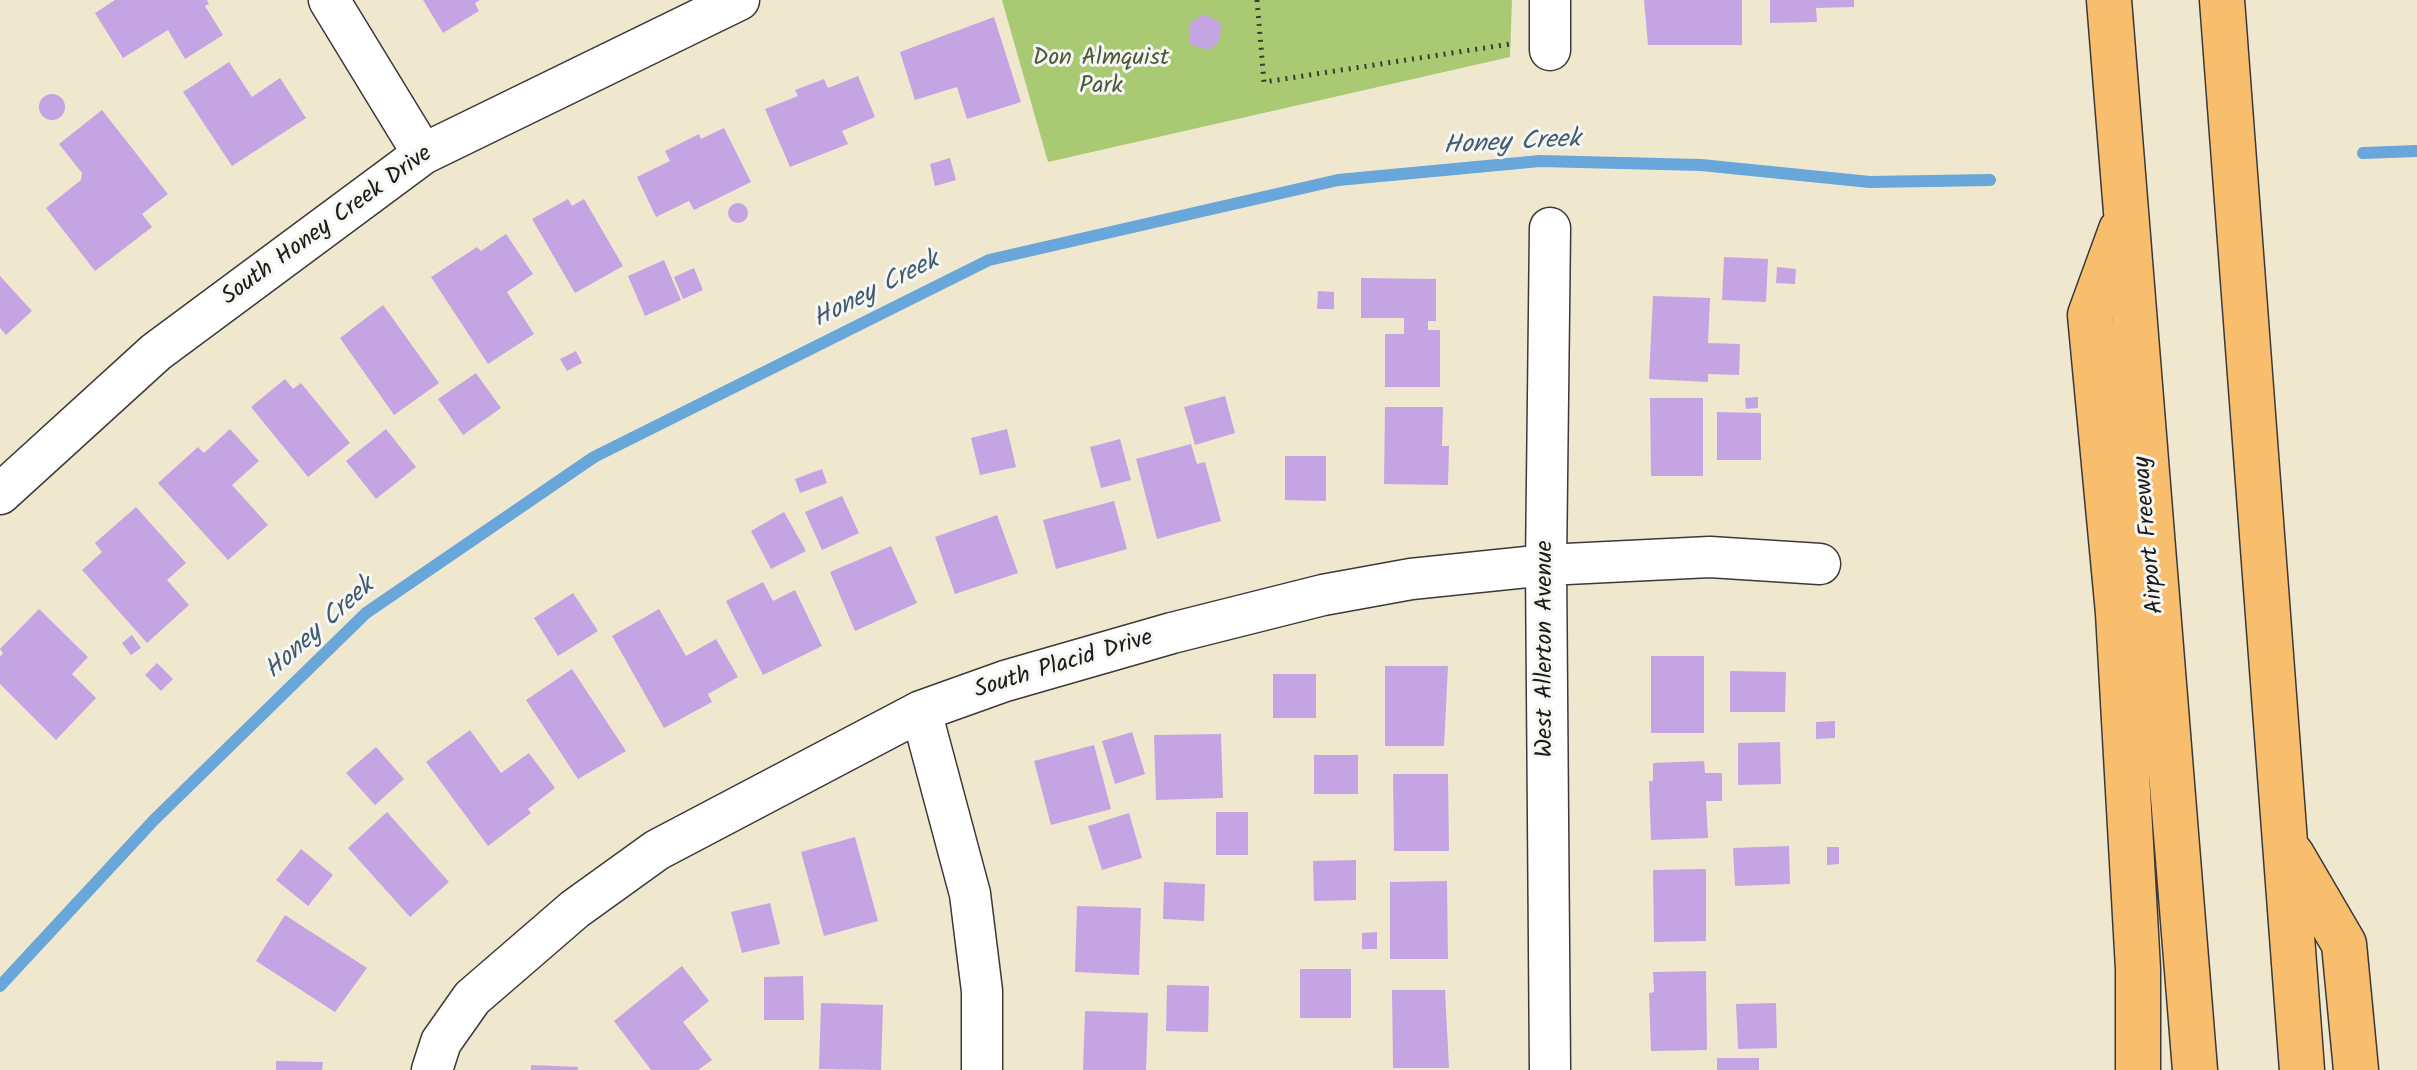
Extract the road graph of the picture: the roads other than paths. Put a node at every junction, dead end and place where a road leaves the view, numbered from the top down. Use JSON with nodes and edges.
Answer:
{"nodes":[{"id":1,"x":329,"y":0,"type":"edge"},
{"id":2,"x":739,"y":0,"type":"edge"},
{"id":3,"x":2109,"y":0,"type":"edge"},
{"id":4,"x":2222,"y":0,"type":"edge"},
{"id":5,"x":423,"y":154,"type":"junction"},
{"id":6,"x":2126,"y":217,"type":"junction"},
{"id":7,"x":1550,"y":228,"type":"dead end"},
{"id":8,"x":0,"y":494,"type":"edge"},
{"id":9,"x":1820,"y":564,"type":"dead end"},
{"id":10,"x":1546,"y":565,"type":"junction"},
{"id":11,"x":921,"y":711,"type":"junction"},
{"id":12,"x":2287,"y":848,"type":"junction"},
{"id":13,"x":432,"y":1070,"type":"edge"},
{"id":14,"x":982,"y":1070,"type":"edge"},
{"id":15,"x":1550,"y":1070,"type":"edge"},
{"id":16,"x":2138,"y":1070,"type":"edge"},
{"id":17,"x":2195,"y":1070,"type":"edge"},
{"id":18,"x":2302,"y":1070,"type":"edge"},
{"id":19,"x":2356,"y":1070,"type":"edge"}],
"edges":[{"from":1,"to":5,"type":"street"},
{"from":2,"to":5,"type":"street","name":"South Honey Creek Drive"},
{"from":3,"to":6,"type":"highway","name":"Airport Freeway"},
{"from":4,"to":12,"type":"highway"},
{"from":5,"to":8,"type":"street","name":"South Honey Creek Drive"},
{"from":6,"to":16,"type":"highway"},
{"from":6,"to":17,"type":"highway","name":"Airport Freeway"},
{"from":7,"to":10,"type":"street","name":"West Allerton Avenue"},
{"from":9,"to":10,"type":"street","name":"South Placid Drive"},
{"from":10,"to":11,"type":"street","name":"South Placid Drive"},
{"from":10,"to":15,"type":"street","name":"West Allerton Avenue"},
{"from":11,"to":13,"type":"street","name":"South Placid Drive"},
{"from":11,"to":14,"type":"street"},
{"from":12,"to":18,"type":"highway"},
{"from":12,"to":19,"type":"highway"}]}
